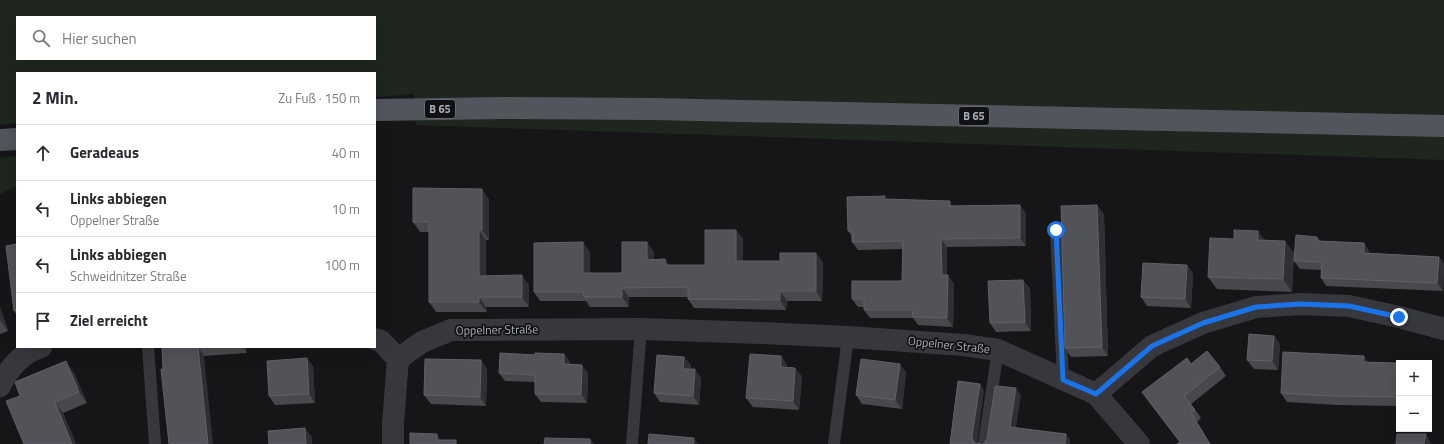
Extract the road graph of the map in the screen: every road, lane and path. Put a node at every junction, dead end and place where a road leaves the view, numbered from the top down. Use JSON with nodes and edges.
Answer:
{"nodes":[{"id":1,"x":376,"y":110,"type":"edge"},
{"id":2,"x":1444,"y":126,"type":"edge"},
{"id":3,"x":16,"y":139,"type":"edge"},
{"id":4,"x":0,"y":140,"type":"edge"},
{"id":5,"x":1056,"y":230,"type":"dead end"},
{"id":6,"x":641,"y":329,"type":"junction"},
{"id":7,"x":1444,"y":330,"type":"edge"},
{"id":8,"x":848,"y":337,"type":"junction"},
{"id":9,"x":376,"y":339,"type":"edge"},
{"id":10,"x":38,"y":348,"type":"edge"},
{"id":11,"x":148,"y":348,"type":"edge"},
{"id":12,"x":998,"y":350,"type":"junction"},
{"id":13,"x":398,"y":359,"type":"junction"},
{"id":14,"x":1063,"y":380,"type":"junction"},
{"id":15,"x":0,"y":386,"type":"edge"},
{"id":16,"x":1096,"y":394,"type":"junction"},
{"id":17,"x":155,"y":444,"type":"edge"},
{"id":18,"x":393,"y":444,"type":"edge"},
{"id":19,"x":632,"y":444,"type":"edge"},
{"id":20,"x":834,"y":444,"type":"edge"},
{"id":21,"x":984,"y":444,"type":"edge"},
{"id":22,"x":1139,"y":444,"type":"edge"}],
"edges":[{"from":1,"to":2,"type":"main road","number":"B 65"},
{"from":3,"to":4,"type":"main road"},
{"from":5,"to":14,"type":"lane"},
{"from":6,"to":8,"type":"street","name":"Oppelner Straße"},
{"from":6,"to":13,"type":"street","name":"Oppelner Straße"},
{"from":6,"to":19,"type":"lane"},
{"from":7,"to":16,"type":"street"},
{"from":8,"to":12,"type":"street","name":"Oppelner Straße"},
{"from":8,"to":20,"type":"lane"},
{"from":9,"to":13,"type":"street"},
{"from":10,"to":15,"type":"street"},
{"from":11,"to":17,"type":"lane"},
{"from":12,"to":14,"type":"street","name":"Oppelner Straße"},
{"from":12,"to":21,"type":"lane"},
{"from":13,"to":18,"type":"street"},
{"from":14,"to":16,"type":"street","name":"Oppelner Straße"},
{"from":16,"to":22,"type":"street","name":"Oppelner Straße"}]}
